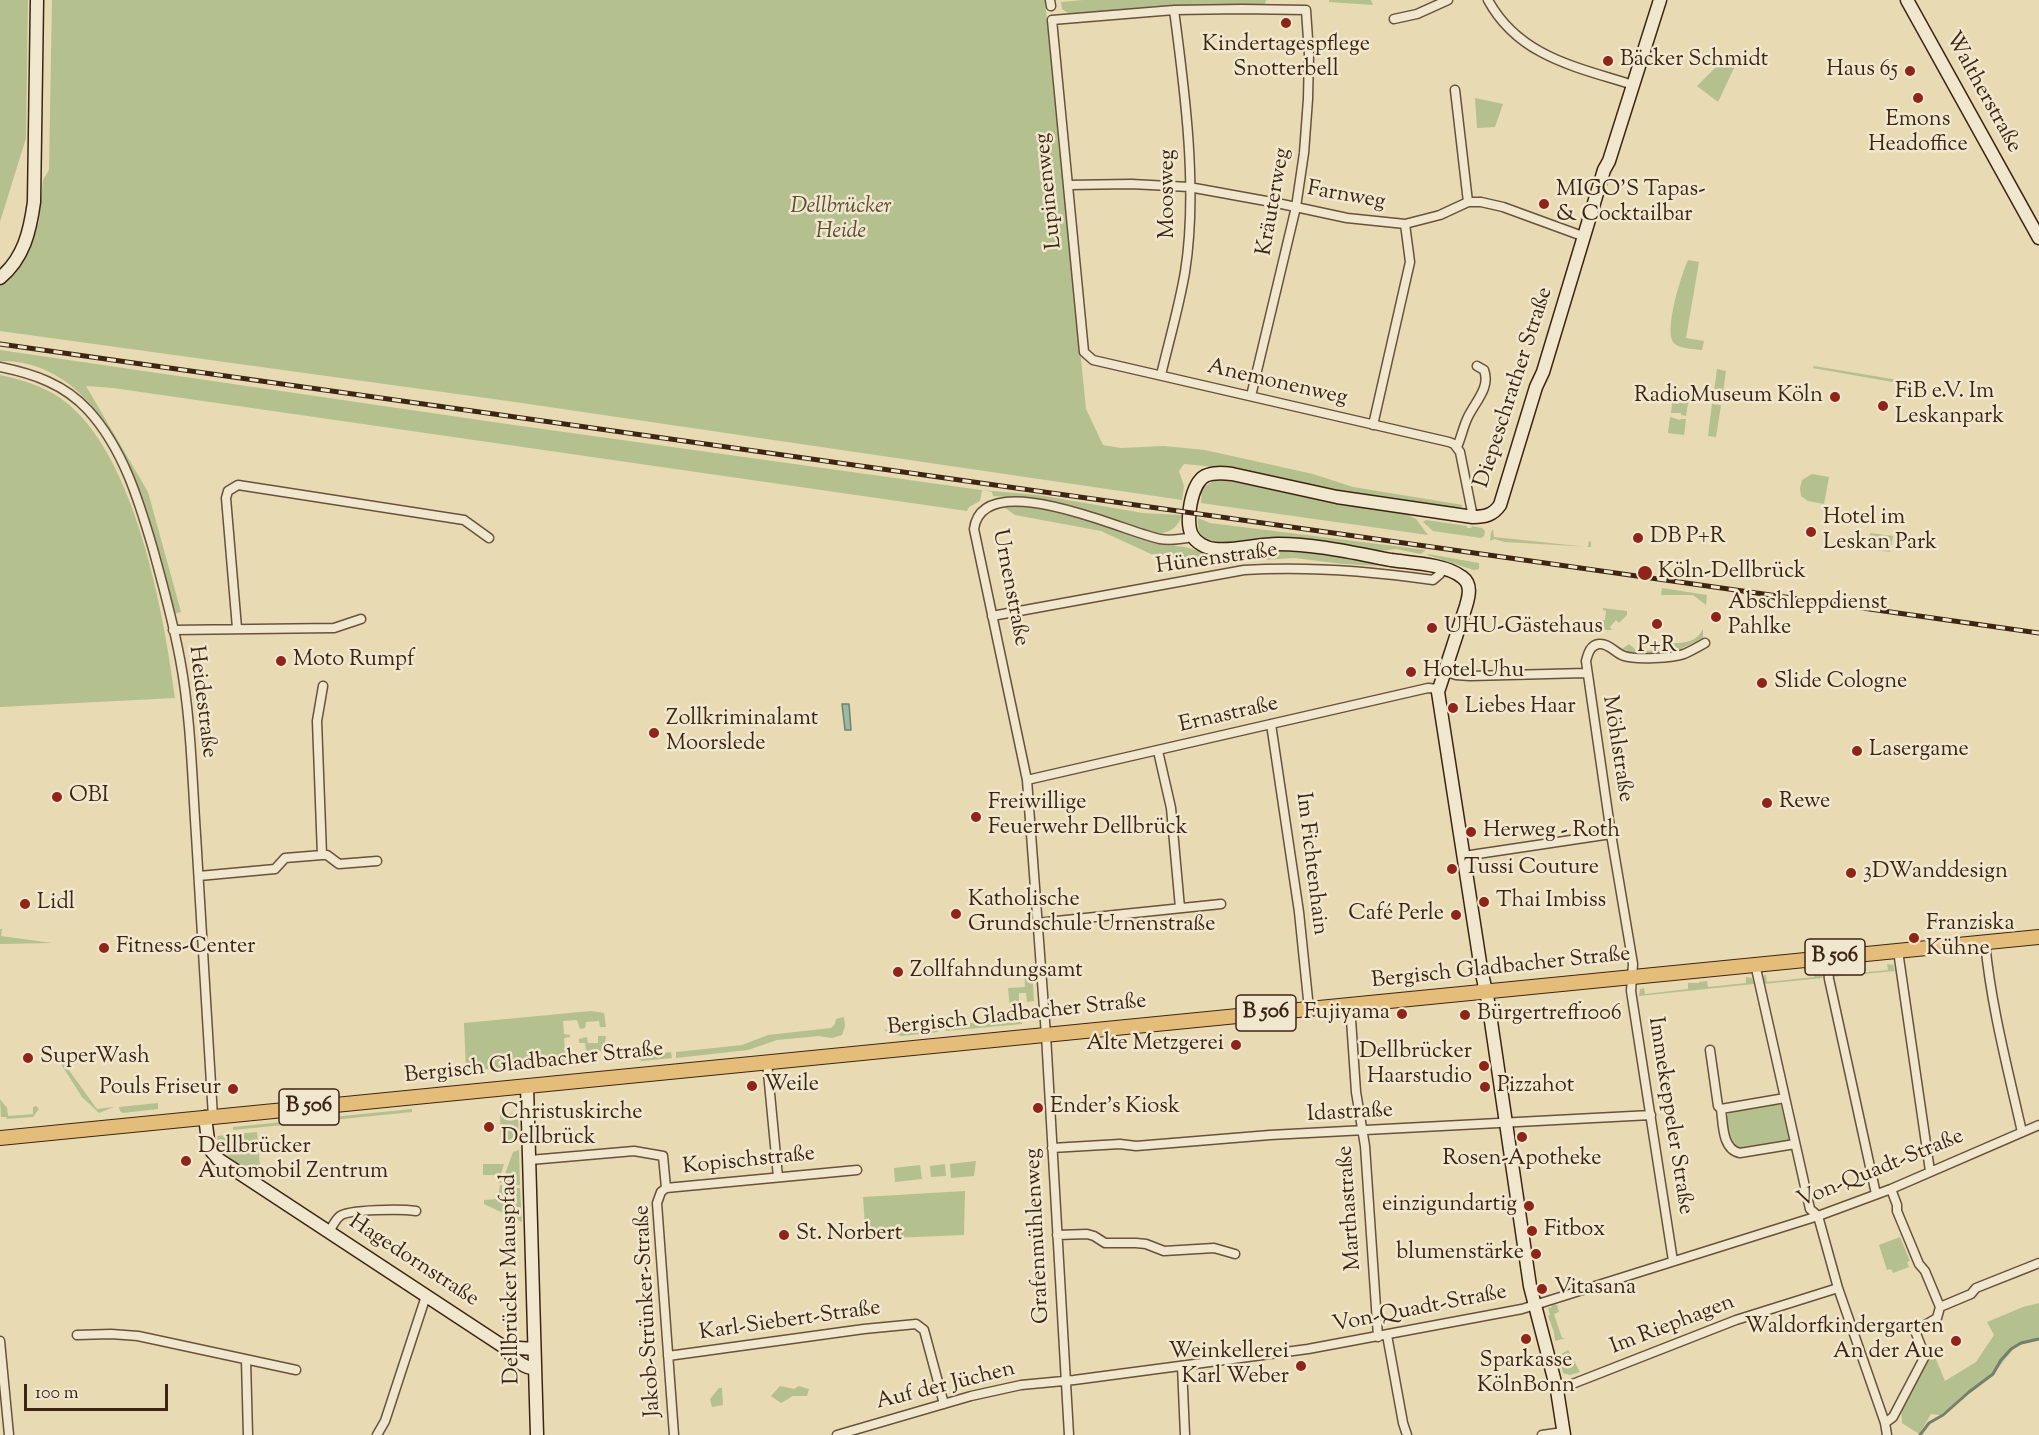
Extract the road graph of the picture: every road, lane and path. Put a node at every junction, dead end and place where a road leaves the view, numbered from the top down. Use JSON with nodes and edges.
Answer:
{"nodes":[{"id":1,"x":37,"y":0,"type":"edge"},
{"id":2,"x":1448,"y":0,"type":"edge"},
{"id":3,"x":1488,"y":0,"type":"edge"},
{"id":4,"x":1660,"y":0,"type":"edge"},
{"id":5,"x":1906,"y":0,"type":"edge"},
{"id":6,"x":1174,"y":10,"type":"junction"},
{"id":7,"x":1394,"y":19,"type":"dead end"},
{"id":8,"x":1634,"y":85,"type":"junction"},
{"id":9,"x":1455,"y":90,"type":"dead end"},
{"id":10,"x":1068,"y":185,"type":"junction"},
{"id":11,"x":1190,"y":187,"type":"junction"},
{"id":12,"x":1468,"y":202,"type":"junction"},
{"id":13,"x":1296,"y":207,"type":"junction"},
{"id":14,"x":1405,"y":224,"type":"junction"},
{"id":15,"x":1585,"y":237,"type":"junction"},
{"id":16,"x":2039,"y":238,"type":"edge"},
{"id":17,"x":0,"y":278,"type":"edge"},
{"id":18,"x":1088,"y":357,"type":"joint"},
{"id":19,"x":1477,"y":366,"type":"dead end"},
{"id":20,"x":0,"y":367,"type":"edge"},
{"id":21,"x":1161,"y":375,"type":"junction"},
{"id":22,"x":1251,"y":396,"type":"junction"},
{"id":23,"x":1373,"y":425,"type":"junction"},
{"id":24,"x":1457,"y":447,"type":"junction"},
{"id":25,"x":1473,"y":517,"type":"junction"},
{"id":26,"x":1192,"y":537,"type":"junction"},
{"id":27,"x":489,"y":538,"type":"dead end"},
{"id":28,"x":1442,"y":569,"type":"junction"},
{"id":29,"x":992,"y":616,"type":"junction"},
{"id":30,"x":361,"y":620,"type":"dead end"},
{"id":31,"x":237,"y":628,"type":"junction"},
{"id":32,"x":173,"y":630,"type":"junction"},
{"id":33,"x":1705,"y":643,"type":"dead end"},
{"id":34,"x":1444,"y":671,"type":"junction"},
{"id":35,"x":1586,"y":673,"type":"junction"},
{"id":36,"x":323,"y":686,"type":"dead end"},
{"id":37,"x":1439,"y":689,"type":"junction"},
{"id":38,"x":1271,"y":724,"type":"junction"},
{"id":39,"x":1158,"y":751,"type":"junction"},
{"id":40,"x":1027,"y":780,"type":"junction"},
{"id":41,"x":1611,"y":834,"type":"junction"},
{"id":42,"x":322,"y":855,"type":"junction"},
{"id":43,"x":1464,"y":856,"type":"junction"},
{"id":44,"x":376,"y":861,"type":"dead end"},
{"id":45,"x":199,"y":876,"type":"junction"},
{"id":46,"x":1221,"y":904,"type":"dead end"},
{"id":47,"x":1180,"y":908,"type":"junction"},
{"id":48,"x":1038,"y":923,"type":"junction"},
{"id":49,"x":2039,"y":937,"type":"edge"},
{"id":50,"x":1985,"y":942,"type":"junction"},
{"id":51,"x":1898,"y":951,"type":"junction"},
{"id":52,"x":1827,"y":958,"type":"junction"},
{"id":53,"x":1755,"y":964,"type":"junction"},
{"id":54,"x":1632,"y":977,"type":"junction"},
{"id":55,"x":1486,"y":991,"type":"junction"},
{"id":56,"x":1350,"y":1005,"type":"junction"},
{"id":57,"x":1309,"y":1009,"type":"junction"},
{"id":58,"x":1046,"y":1035,"type":"junction"},
{"id":59,"x":1710,"y":1050,"type":"dead end"},
{"id":60,"x":767,"y":1062,"type":"junction"},
{"id":61,"x":527,"y":1086,"type":"junction"},
{"id":62,"x":1785,"y":1098,"type":"junction"},
{"id":63,"x":1721,"y":1109,"type":"junction"},
{"id":64,"x":1651,"y":1115,"type":"junction"},
{"id":65,"x":209,"y":1117,"type":"junction"},
{"id":66,"x":1506,"y":1124,"type":"junction"},
{"id":67,"x":2039,"y":1125,"type":"edge"},
{"id":68,"x":1363,"y":1131,"type":"junction"},
{"id":69,"x":2022,"y":1132,"type":"junction"},
{"id":70,"x":0,"y":1138,"type":"edge"},
{"id":71,"x":1795,"y":1144,"type":"junction"},
{"id":72,"x":1052,"y":1149,"type":"junction"},
{"id":73,"x":530,"y":1160,"type":"junction"},
{"id":74,"x":857,"y":1170,"type":"dead end"},
{"id":75,"x":1930,"y":1171,"type":"junction"},
{"id":76,"x":778,"y":1177,"type":"junction"},
{"id":77,"x":666,"y":1188,"type":"junction"},
{"id":78,"x":1891,"y":1188,"type":"junction"},
{"id":79,"x":1876,"y":1194,"type":"junction"},
{"id":80,"x":416,"y":1211,"type":"dead end"},
{"id":81,"x":1818,"y":1216,"type":"junction"},
{"id":82,"x":329,"y":1232,"type":"junction"},
{"id":83,"x":1058,"y":1236,"type":"junction"},
{"id":84,"x":1235,"y":1254,"type":"dead end"},
{"id":85,"x":1673,"y":1261,"type":"junction"},
{"id":86,"x":2039,"y":1263,"type":"edge"},
{"id":87,"x":1838,"y":1288,"type":"junction"},
{"id":88,"x":426,"y":1296,"type":"junction"},
{"id":89,"x":1534,"y":1304,"type":"junction"},
{"id":90,"x":1940,"y":1306,"type":"junction"},
{"id":91,"x":77,"y":1335,"type":"dead end"},
{"id":92,"x":1383,"y":1336,"type":"junction"},
{"id":93,"x":0,"y":1341,"type":"edge"},
{"id":94,"x":504,"y":1347,"type":"junction"},
{"id":95,"x":534,"y":1349,"type":"junction"},
{"id":96,"x":668,"y":1356,"type":"junction"},
{"id":97,"x":246,"y":1360,"type":"junction"},
{"id":98,"x":1182,"y":1366,"type":"junction"},
{"id":99,"x":535,"y":1368,"type":"junction"},
{"id":100,"x":296,"y":1370,"type":"dead end"},
{"id":101,"x":1066,"y":1381,"type":"junction"},
{"id":102,"x":1557,"y":1390,"type":"junction"},
{"id":103,"x":944,"y":1404,"type":"junction"},
{"id":104,"x":1885,"y":1424,"type":"junction"},
{"id":105,"x":1564,"y":1433,"type":"edge"},
{"id":106,"x":843,"y":1434,"type":"edge"},
{"id":107,"x":9,"y":1435,"type":"edge"},
{"id":108,"x":248,"y":1435,"type":"edge"},
{"id":109,"x":377,"y":1435,"type":"edge"},
{"id":110,"x":537,"y":1435,"type":"edge"},
{"id":111,"x":674,"y":1435,"type":"edge"},
{"id":112,"x":1069,"y":1435,"type":"edge"},
{"id":113,"x":1185,"y":1435,"type":"edge"},
{"id":114,"x":1407,"y":1435,"type":"edge"},
{"id":115,"x":1542,"y":1435,"type":"edge"},
{"id":116,"x":1887,"y":1435,"type":"edge"}],
"edges":[{"from":1,"to":17,"type":"street"},
{"from":2,"to":7,"type":"street"},
{"from":3,"to":8,"type":"street"},
{"from":4,"to":8,"type":"street","name":"Diepeschrather Straße"},
{"from":5,"to":16,"type":"street","name":"Waltherstraße"},
{"from":6,"to":10,"type":"street","name":"Lupinenweg"},
{"from":6,"to":11,"type":"street","name":"Moosweg"},
{"from":6,"to":13,"type":"street","name":"Kräuterweg"},
{"from":8,"to":15,"type":"street","name":"Diepeschrather Straße"},
{"from":9,"to":12,"type":"street"},
{"from":10,"to":11,"type":"street","name":"Farnweg"},
{"from":10,"to":18,"type":"street","name":"Lupinenweg"},
{"from":11,"to":13,"type":"street","name":"Farnweg"},
{"from":11,"to":21,"type":"street","name":"Moosweg"},
{"from":12,"to":14,"type":"street"},
{"from":12,"to":15,"type":"street"},
{"from":13,"to":14,"type":"street","name":"Farnweg"},
{"from":13,"to":22,"type":"street","name":"Kräuterweg"},
{"from":14,"to":23,"type":"street"},
{"from":15,"to":25,"type":"street","name":"Diepeschrather Straße"},
{"from":18,"to":21,"type":"street","name":"Anemonenweg"},
{"from":19,"to":24,"type":"street"},
{"from":20,"to":32,"type":"street","name":"Heidestraße"},
{"from":21,"to":22,"type":"street","name":"Anemonenweg"},
{"from":22,"to":23,"type":"street","name":"Anemonenweg"},
{"from":23,"to":24,"type":"street","name":"Anemonenweg"},
{"from":24,"to":25,"type":"street"},
{"from":25,"to":26,"type":"street","name":"Diepeschrather Straße"},
{"from":26,"to":28,"type":"street","name":"Urnenstraße"},
{"from":26,"to":29,"type":"street","name":"Urnenstraße"},
{"from":27,"to":31,"type":"street"},
{"from":28,"to":29,"type":"street","name":"Hünenstraße"},
{"from":28,"to":34,"type":"street","name":"Urnenstraße"},
{"from":29,"to":40,"type":"street","name":"Urnenstraße"},
{"from":30,"to":31,"type":"street"},
{"from":31,"to":32,"type":"street"},
{"from":32,"to":45,"type":"street","name":"Heidestraße"},
{"from":33,"to":35,"type":"street","name":"Möhlstraße"},
{"from":34,"to":35,"type":"street"},
{"from":34,"to":37,"type":"street"},
{"from":35,"to":41,"type":"street","name":"Möhlstraße"},
{"from":36,"to":42,"type":"street"},
{"from":37,"to":38,"type":"street","name":"Ernastraße"},
{"from":37,"to":43,"type":"street"},
{"from":38,"to":39,"type":"street","name":"Ernastraße"},
{"from":38,"to":57,"type":"street","name":"Im Fichtenhain"},
{"from":39,"to":40,"type":"street","name":"Ernastraße"},
{"from":39,"to":47,"type":"street"},
{"from":40,"to":48,"type":"street","name":"Urnenstraße"},
{"from":41,"to":43,"type":"street"},
{"from":41,"to":54,"type":"street","name":"Möhlstraße"},
{"from":42,"to":44,"type":"street"},
{"from":42,"to":45,"type":"street"},
{"from":43,"to":55,"type":"street"},
{"from":45,"to":65,"type":"street","name":"Heidestraße"},
{"from":46,"to":47,"type":"street"},
{"from":47,"to":48,"type":"street"},
{"from":48,"to":58,"type":"street","name":"Urnenstraße"},
{"from":49,"to":50,"type":"main road","name":"Bergisch Gladbacher Straße","number":"B 506"},
{"from":50,"to":51,"type":"main road","name":"Bergisch Gladbacher Straße","number":"B 506"},
{"from":50,"to":69,"type":"street"},
{"from":51,"to":52,"type":"main road","name":"Bergisch Gladbacher Straße","number":"B 506"},
{"from":51,"to":75,"type":"street"},
{"from":52,"to":53,"type":"main road","name":"Bergisch Gladbacher Straße","number":"B 506"},
{"from":52,"to":79,"type":"street"},
{"from":53,"to":54,"type":"main road","name":"Bergisch Gladbacher Straße","number":"B 506"},
{"from":53,"to":62,"type":"street"},
{"from":54,"to":55,"type":"main road","name":"Bergisch Gladbacher Straße","number":"B 506"},
{"from":54,"to":64,"type":"street","name":"Immekeppeler Straße"},
{"from":55,"to":56,"type":"main road","name":"Bergisch Gladbacher Straße","number":"B 506"},
{"from":55,"to":66,"type":"street"},
{"from":56,"to":57,"type":"main road","name":"Bergisch Gladbacher Straße","number":"B 506"},
{"from":56,"to":68,"type":"street","name":"Marthastraße"},
{"from":57,"to":58,"type":"main road","name":"Bergisch Gladbacher Straße","number":"B 506"},
{"from":58,"to":60,"type":"main road","name":"Bergisch Gladbacher Straße","number":"B 506"},
{"from":58,"to":72,"type":"street","name":"Grafenmühlenweg"},
{"from":59,"to":63,"type":"street"},
{"from":60,"to":61,"type":"main road","name":"Bergisch Gladbacher Straße","number":"B 506"},
{"from":60,"to":76,"type":"street"},
{"from":61,"to":65,"type":"main road","name":"Bergisch Gladbacher Straße","number":"B 506"},
{"from":61,"to":73,"type":"street","name":"Dellbrücker Mauspfad"},
{"from":62,"to":63,"type":"street"},
{"from":62,"to":71,"type":"street"},
{"from":63,"to":71,"type":"street"},
{"from":64,"to":66,"type":"street","name":"Idastraße"},
{"from":64,"to":85,"type":"street","name":"Immekeppeler Straße"},
{"from":65,"to":70,"type":"main road","name":"Bergisch Gladbacher Straße","number":"B 506"},
{"from":65,"to":82,"type":"street","name":"Hagedornstraße"},
{"from":66,"to":68,"type":"street","name":"Idastraße"},
{"from":66,"to":89,"type":"street"},
{"from":67,"to":69,"type":"street","name":"Von-Quadt-Straße"},
{"from":68,"to":72,"type":"street","name":"Idastraße"},
{"from":68,"to":92,"type":"street","name":"Marthastraße"},
{"from":69,"to":75,"type":"street","name":"Von-Quadt-Straße"},
{"from":71,"to":81,"type":"street"},
{"from":72,"to":83,"type":"street","name":"Grafenmühlenweg"},
{"from":73,"to":77,"type":"street","name":"Kopischstraße"},
{"from":73,"to":95,"type":"street","name":"Dellbrücker Mauspfad"},
{"from":74,"to":76,"type":"street","name":"Kopischstraße"},
{"from":75,"to":78,"type":"street","name":"Von-Quadt-Straße"},
{"from":76,"to":77,"type":"street","name":"Kopischstraße"},
{"from":77,"to":96,"type":"street","name":"Jakob-Strünker-Straße"},
{"from":78,"to":79,"type":"street","name":"Von-Quadt-Straße"},
{"from":78,"to":90,"type":"street"},
{"from":79,"to":81,"type":"street","name":"Von-Quadt-Straße"},
{"from":80,"to":82,"type":"street","name":"Hagedornstraße"},
{"from":81,"to":85,"type":"street","name":"Von-Quadt-Straße"},
{"from":81,"to":87,"type":"street"},
{"from":82,"to":88,"type":"street","name":"Hagedornstraße"},
{"from":83,"to":84,"type":"street"},
{"from":83,"to":101,"type":"street","name":"Grafenmühlenweg"},
{"from":85,"to":89,"type":"street","name":"Von-Quadt-Straße"},
{"from":86,"to":90,"type":"street"},
{"from":87,"to":102,"type":"street","name":"Im Riephagen"},
{"from":87,"to":104,"type":"street"},
{"from":88,"to":94,"type":"street","name":"Hagedornstraße"},
{"from":88,"to":109,"type":"street"},
{"from":89,"to":92,"type":"street","name":"Von-Quadt-Straße"},
{"from":89,"to":102,"type":"street"},
{"from":90,"to":104,"type":"street"},
{"from":91,"to":97,"type":"street"},
{"from":92,"to":98,"type":"street","name":"Von-Quadt-Straße"},
{"from":92,"to":114,"type":"street","name":"Marthastraße"},
{"from":93,"to":107,"type":"street"},
{"from":94,"to":95,"type":"street","name":"Hagedornstraße"},
{"from":94,"to":99,"type":"street","name":"Hagedornstraße"},
{"from":95,"to":99,"type":"street","name":"Dellbrücker Mauspfad"},
{"from":96,"to":103,"type":"street","name":"Karl-Siebert-Straße"},
{"from":96,"to":111,"type":"street","name":"Jakob-Strünker-Straße"},
{"from":97,"to":100,"type":"street"},
{"from":97,"to":108,"type":"street"},
{"from":98,"to":101,"type":"street","name":"Von-Quadt-Straße"},
{"from":98,"to":113,"type":"street"},
{"from":99,"to":110,"type":"street","name":"Dellbrücker Mauspfad"},
{"from":101,"to":103,"type":"street","name":"Auf der Jüchen"},
{"from":101,"to":112,"type":"street","name":"Grafenmühlenweg"},
{"from":102,"to":105,"type":"street"},
{"from":103,"to":106,"type":"street","name":"Auf der Jüchen"},
{"from":104,"to":116,"type":"street"},
{"from":105,"to":115,"type":"street"}]}
